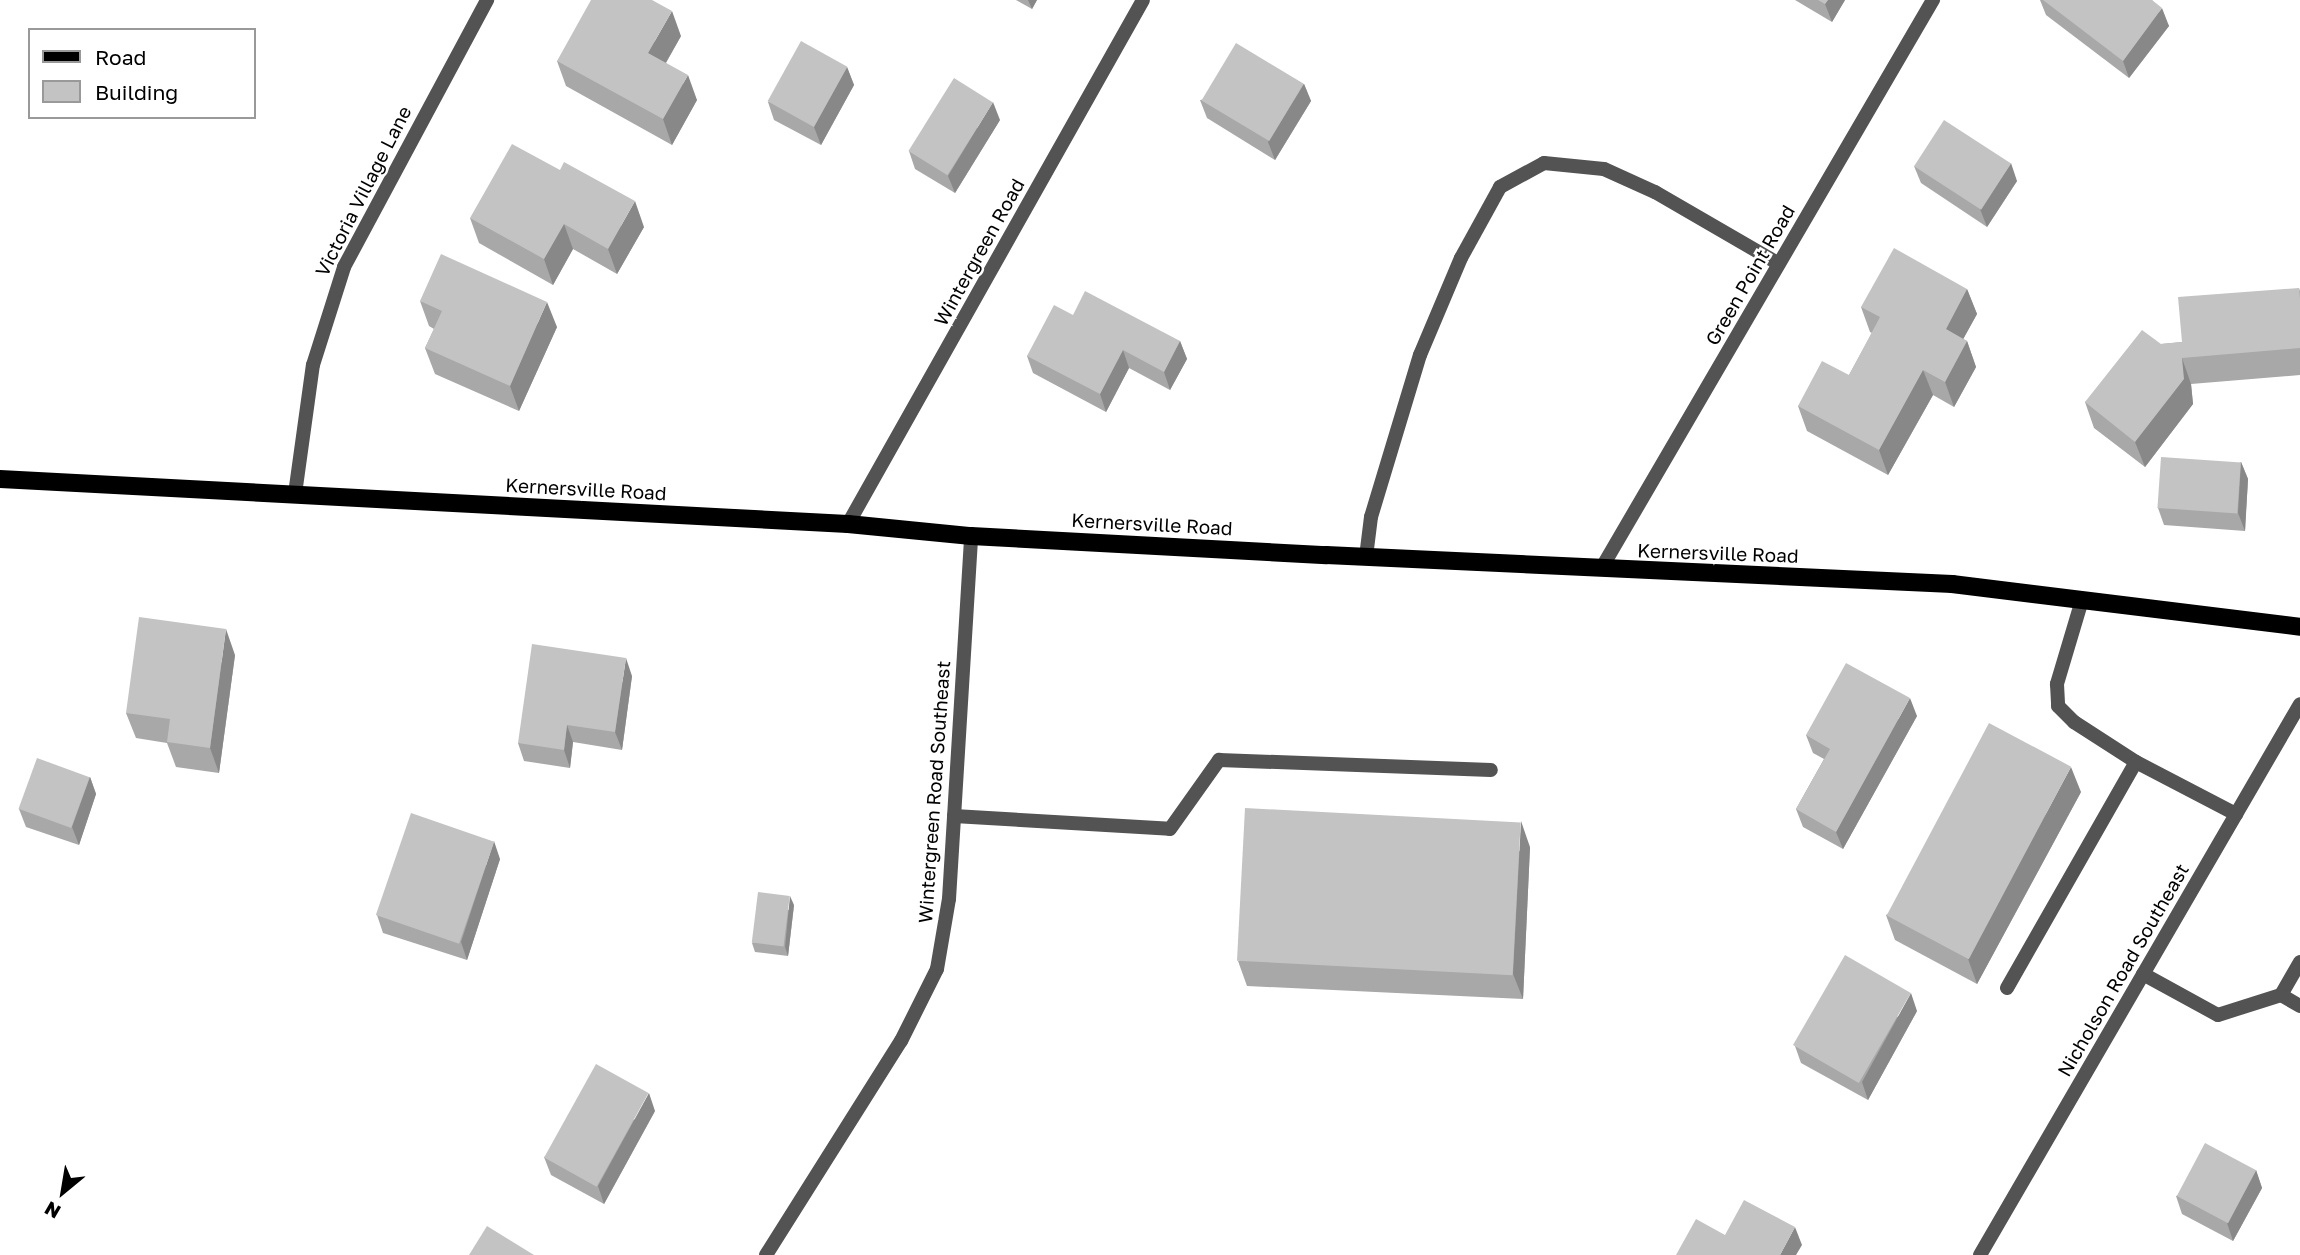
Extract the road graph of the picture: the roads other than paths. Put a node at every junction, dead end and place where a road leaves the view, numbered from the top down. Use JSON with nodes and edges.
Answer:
{"nodes":[{"id":1,"x":487,"y":0,"type":"edge"},
{"id":2,"x":1143,"y":0,"type":"edge"},
{"id":3,"x":1933,"y":0,"type":"edge"},
{"id":4,"x":1779,"y":264,"type":"junction"},
{"id":5,"x":0,"y":479,"type":"edge"},
{"id":6,"x":295,"y":495,"type":"junction"},
{"id":7,"x":848,"y":524,"type":"junction"},
{"id":8,"x":971,"y":536,"type":"junction"},
{"id":9,"x":1366,"y":557,"type":"junction"},
{"id":10,"x":1601,"y":569,"type":"junction"},
{"id":11,"x":2081,"y":600,"type":"junction"},
{"id":12,"x":2300,"y":626,"type":"edge"},
{"id":13,"x":2300,"y":704,"type":"edge"},
{"id":14,"x":2136,"y":762,"type":"junction"},
{"id":15,"x":1491,"y":771,"type":"dead end"},
{"id":16,"x":2236,"y":814,"type":"junction"},
{"id":17,"x":954,"y":816,"type":"junction"},
{"id":18,"x":2300,"y":962,"type":"edge"},
{"id":19,"x":2143,"y":974,"type":"junction"},
{"id":20,"x":2007,"y":988,"type":"dead end"},
{"id":21,"x":2281,"y":995,"type":"junction"},
{"id":22,"x":2300,"y":1006,"type":"edge"},
{"id":23,"x":766,"y":1255,"type":"edge"},
{"id":24,"x":1980,"y":1255,"type":"edge"}],
"edges":[{"from":1,"to":6,"type":"street","name":"Victoria Village Lane"},
{"from":2,"to":7,"type":"street","name":"Wintergreen Road"},
{"from":3,"to":4,"type":"street","name":"Green Point Road"},
{"from":4,"to":9,"type":"street"},
{"from":4,"to":10,"type":"street","name":"Green Point Road"},
{"from":5,"to":6,"type":"main road","name":"Kernersville Road"},
{"from":6,"to":7,"type":"main road","name":"Kernersville Road"},
{"from":7,"to":8,"type":"main road","name":"Kernersville Road"},
{"from":8,"to":9,"type":"main road","name":"Kernersville Road"},
{"from":8,"to":17,"type":"street","name":"Wintergreen Road Southeast"},
{"from":9,"to":10,"type":"main road","name":"Kernersville Road"},
{"from":10,"to":11,"type":"main road","name":"Kernersville Road"},
{"from":11,"to":12,"type":"main road","name":"Kernersville Road"},
{"from":11,"to":14,"type":"street"},
{"from":13,"to":16,"type":"street","name":"Nicholson Road Southeast"},
{"from":14,"to":16,"type":"street"},
{"from":14,"to":20,"type":"street"},
{"from":15,"to":17,"type":"street"},
{"from":16,"to":19,"type":"street","name":"Nicholson Road Southeast"},
{"from":17,"to":23,"type":"street","name":"Wintergreen Road Southeast"},
{"from":18,"to":21,"type":"street"},
{"from":19,"to":21,"type":"street"},
{"from":19,"to":24,"type":"street","name":"Nicholson Road Southeast"},
{"from":21,"to":22,"type":"street"}]}
